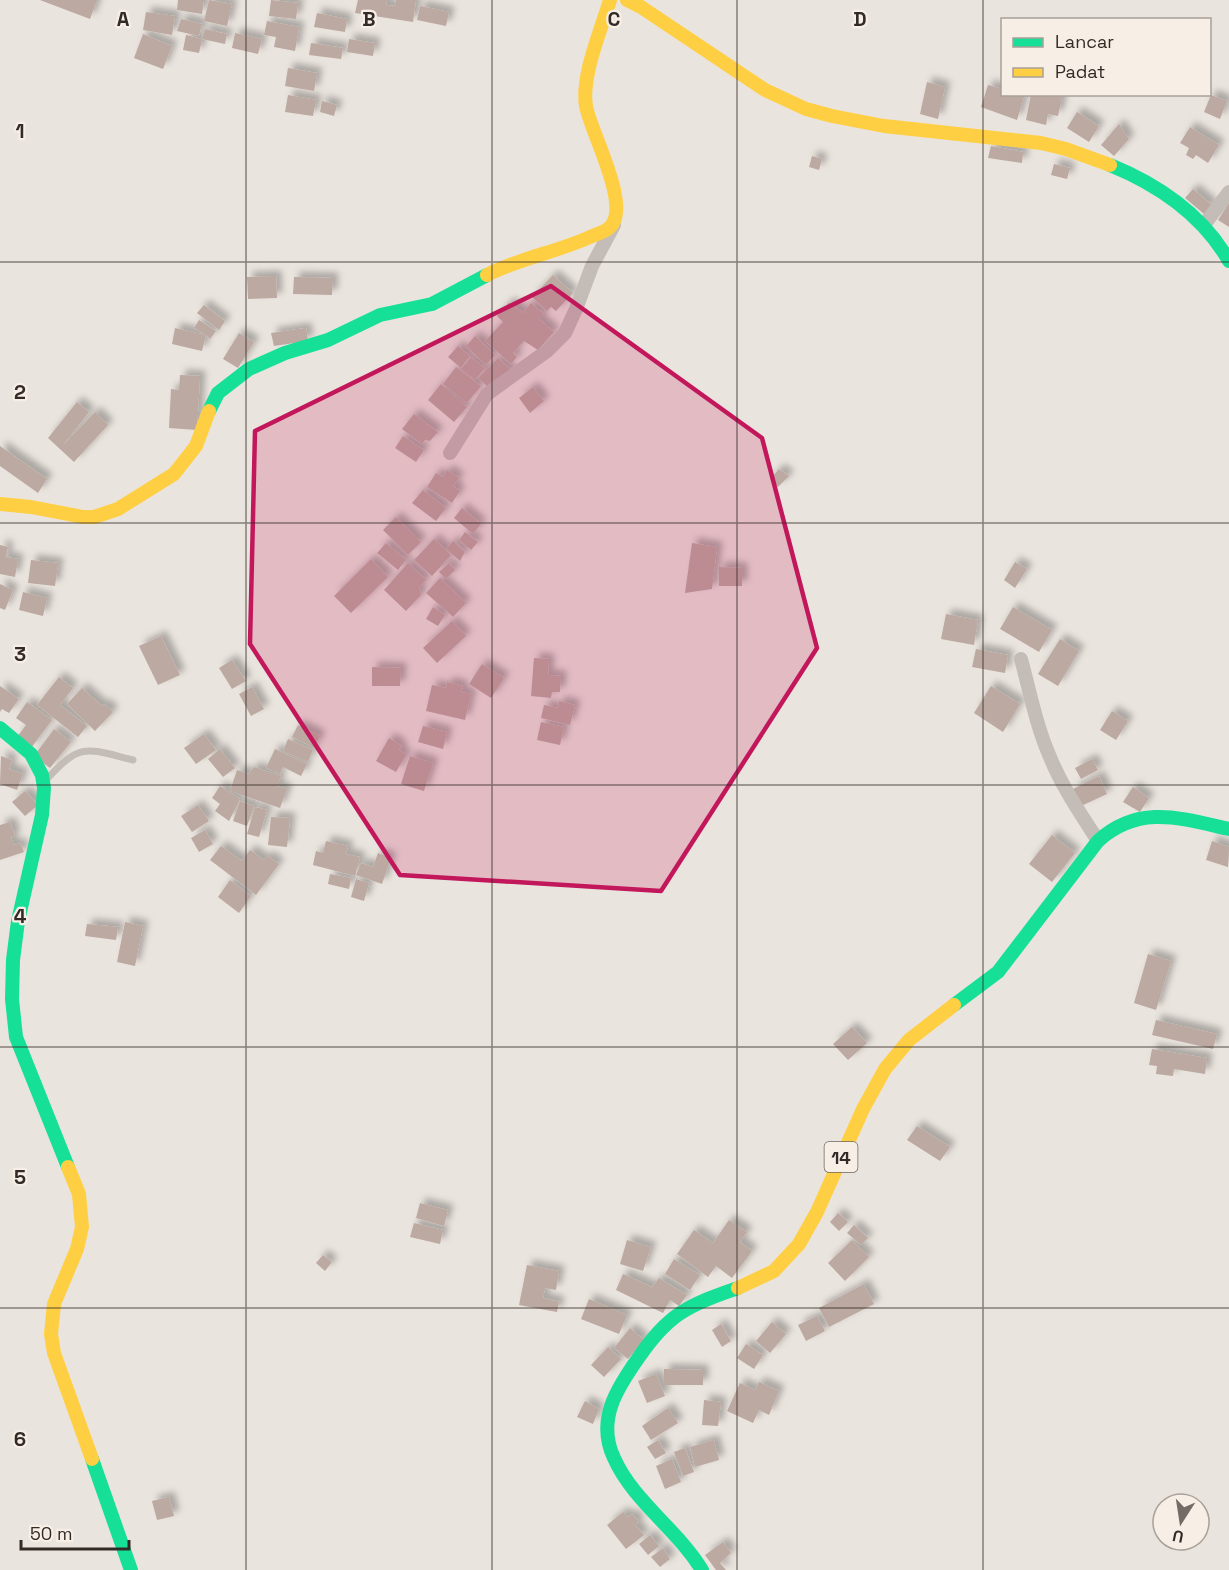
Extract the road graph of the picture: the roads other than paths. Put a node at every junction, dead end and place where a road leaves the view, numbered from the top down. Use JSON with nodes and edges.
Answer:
{"nodes":[{"id":1,"x":610,"y":0,"type":"edge"},
{"id":2,"x":627,"y":0,"type":"edge"},
{"id":3,"x":1229,"y":192,"type":"edge"},
{"id":4,"x":615,"y":223,"type":"junction"},
{"id":5,"x":1204,"y":225,"type":"junction"},
{"id":6,"x":1229,"y":261,"type":"edge"},
{"id":7,"x":450,"y":453,"type":"dead end"},
{"id":8,"x":0,"y":504,"type":"edge"},
{"id":9,"x":1021,"y":659,"type":"dead end"},
{"id":10,"x":0,"y":728,"type":"edge"},
{"id":11,"x":133,"y":760,"type":"dead end"},
{"id":12,"x":43,"y":784,"type":"junction"},
{"id":13,"x":1229,"y":829,"type":"edge"},
{"id":14,"x":1098,"y":841,"type":"junction"},
{"id":15,"x":131,"y":1570,"type":"edge"},
{"id":16,"x":702,"y":1570,"type":"edge"}],
"edges":[{"from":1,"to":4,"type":"main road"},
{"from":2,"to":5,"type":"main road"},
{"from":3,"to":5,"type":"street"},
{"from":4,"to":7,"type":"street"},
{"from":4,"to":8,"type":"main road"},
{"from":5,"to":6,"type":"main road"},
{"from":9,"to":14,"type":"street"},
{"from":10,"to":12,"type":"main road"},
{"from":11,"to":12,"type":"lane"},
{"from":12,"to":15,"type":"main road"},
{"from":13,"to":14,"type":"main road","number":"14"},
{"from":14,"to":16,"type":"main road","number":"14"}]}
